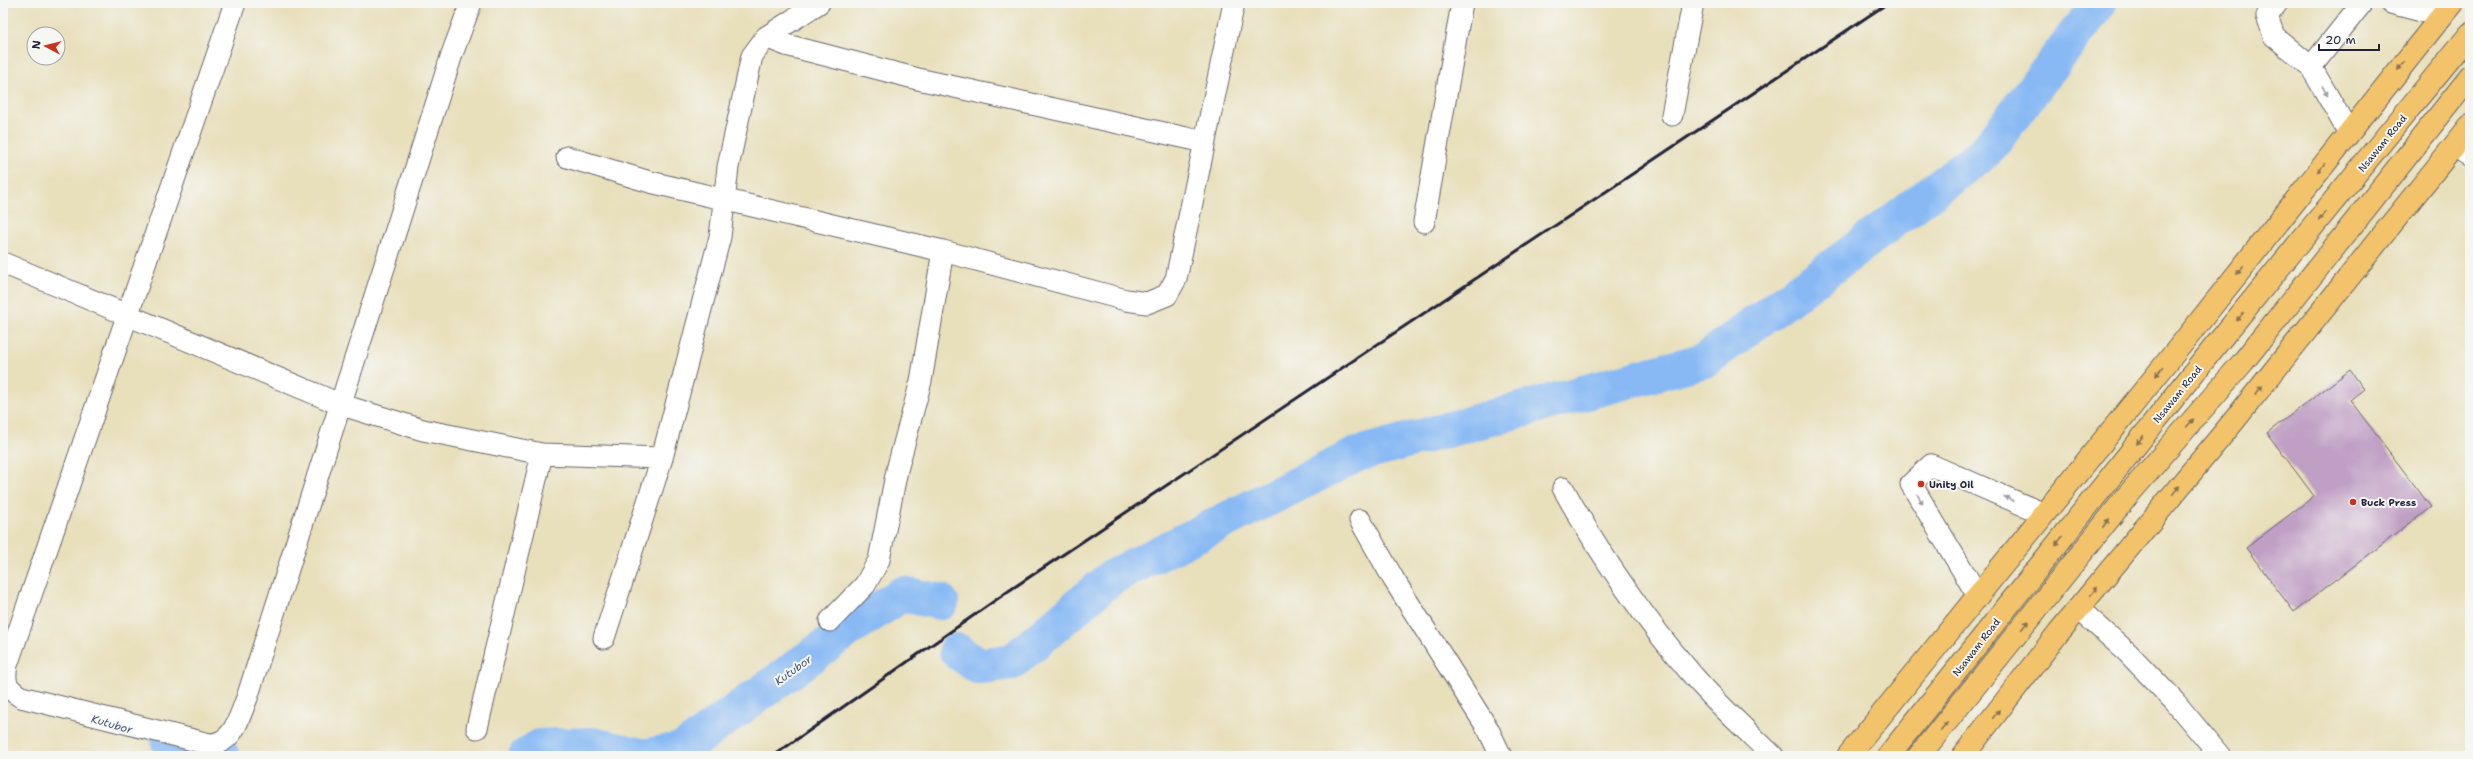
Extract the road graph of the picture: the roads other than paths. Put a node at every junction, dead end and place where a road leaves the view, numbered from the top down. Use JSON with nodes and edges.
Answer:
{"nodes":[{"id":1,"x":234,"y":3,"type":"edge"},
{"id":2,"x":471,"y":3,"type":"edge"},
{"id":3,"x":819,"y":3,"type":"edge"},
{"id":4,"x":1234,"y":3,"type":"edge"},
{"id":5,"x":1462,"y":3,"type":"edge"},
{"id":6,"x":1693,"y":3,"type":"edge"},
{"id":7,"x":2277,"y":3,"type":"edge"},
{"id":8,"x":2362,"y":3,"type":"edge"},
{"id":9,"x":2391,"y":3,"type":"edge"},
{"id":10,"x":2447,"y":10,"type":"edge"},
{"id":11,"x":2470,"y":34,"type":"edge"},
{"id":12,"x":766,"y":37,"type":"junction"},
{"id":13,"x":2311,"y":66,"type":"junction"},
{"id":14,"x":2470,"y":77,"type":"edge"},
{"id":15,"x":1672,"y":115,"type":"dead end"},
{"id":16,"x":2470,"y":126,"type":"edge"},
{"id":17,"x":2349,"y":133,"type":"junction"},
{"id":18,"x":1205,"y":142,"type":"junction"},
{"id":19,"x":2462,"y":151,"type":"edge"},
{"id":20,"x":567,"y":157,"type":"dead end"},
{"id":21,"x":725,"y":200,"type":"junction"},
{"id":22,"x":1424,"y":222,"type":"dead end"},
{"id":23,"x":943,"y":251,"type":"junction"},
{"id":24,"x":3,"y":263,"type":"edge"},
{"id":25,"x":128,"y":314,"type":"junction"},
{"id":26,"x":342,"y":405,"type":"junction"},
{"id":27,"x":542,"y":454,"type":"junction"},
{"id":28,"x":662,"y":458,"type":"junction"},
{"id":29,"x":1563,"y":488,"type":"dead end"},
{"id":30,"x":2044,"y":514,"type":"junction"},
{"id":31,"x":1360,"y":520,"type":"dead end"},
{"id":32,"x":1978,"y":596,"type":"junction"},
{"id":33,"x":2079,"y":609,"type":"junction"},
{"id":34,"x":830,"y":621,"type":"dead end"},
{"id":35,"x":604,"y":638,"type":"dead end"},
{"id":36,"x":477,"y":728,"type":"dead end"},
{"id":37,"x":1501,"y":756,"type":"edge"},
{"id":38,"x":1773,"y":756,"type":"edge"},
{"id":39,"x":1848,"y":756,"type":"edge"},
{"id":40,"x":1888,"y":756,"type":"edge"},
{"id":41,"x":1919,"y":756,"type":"edge"},
{"id":42,"x":1963,"y":756,"type":"edge"},
{"id":43,"x":2220,"y":756,"type":"edge"}],
"edges":[{"from":1,"to":25,"type":"street"},
{"from":2,"to":26,"type":"street"},
{"from":3,"to":12,"type":"street"},
{"from":4,"to":18,"type":"street"},
{"from":5,"to":22,"type":"street"},
{"from":6,"to":15,"type":"street"},
{"from":7,"to":13,"type":"street"},
{"from":8,"to":13,"type":"street"},
{"from":9,"to":10,"type":"street"},
{"from":10,"to":17,"type":"main road","one_way":true},
{"from":11,"to":40,"type":"main road","name":"Nsawam Road","one_way":true},
{"from":12,"to":18,"type":"street"},
{"from":12,"to":21,"type":"street"},
{"from":13,"to":17,"type":"street","one_way":true},
{"from":41,"to":14,"type":"main road","one_way":true},
{"from":16,"to":19,"type":"main road"},
{"from":17,"to":30,"type":"main road","one_way":true},
{"from":18,"to":23,"type":"street"},
{"from":33,"to":19,"type":"main road","one_way":true},
{"from":20,"to":21,"type":"street"},
{"from":21,"to":23,"type":"street"},
{"from":21,"to":28,"type":"street"},
{"from":23,"to":34,"type":"street"},
{"from":24,"to":25,"type":"street"},
{"from":25,"to":26,"type":"street"},
{"from":25,"to":26,"type":"street"},
{"from":26,"to":27,"type":"street"},
{"from":27,"to":28,"type":"street"},
{"from":27,"to":36,"type":"street"},
{"from":28,"to":35,"type":"street"},
{"from":29,"to":38,"type":"street"},
{"from":30,"to":32,"type":"main road"},
{"from":30,"to":32,"type":"street","one_way":true},
{"from":31,"to":37,"type":"street"},
{"from":32,"to":39,"type":"main road"},
{"from":42,"to":33,"type":"main road","one_way":true},
{"from":33,"to":43,"type":"street"}]}
